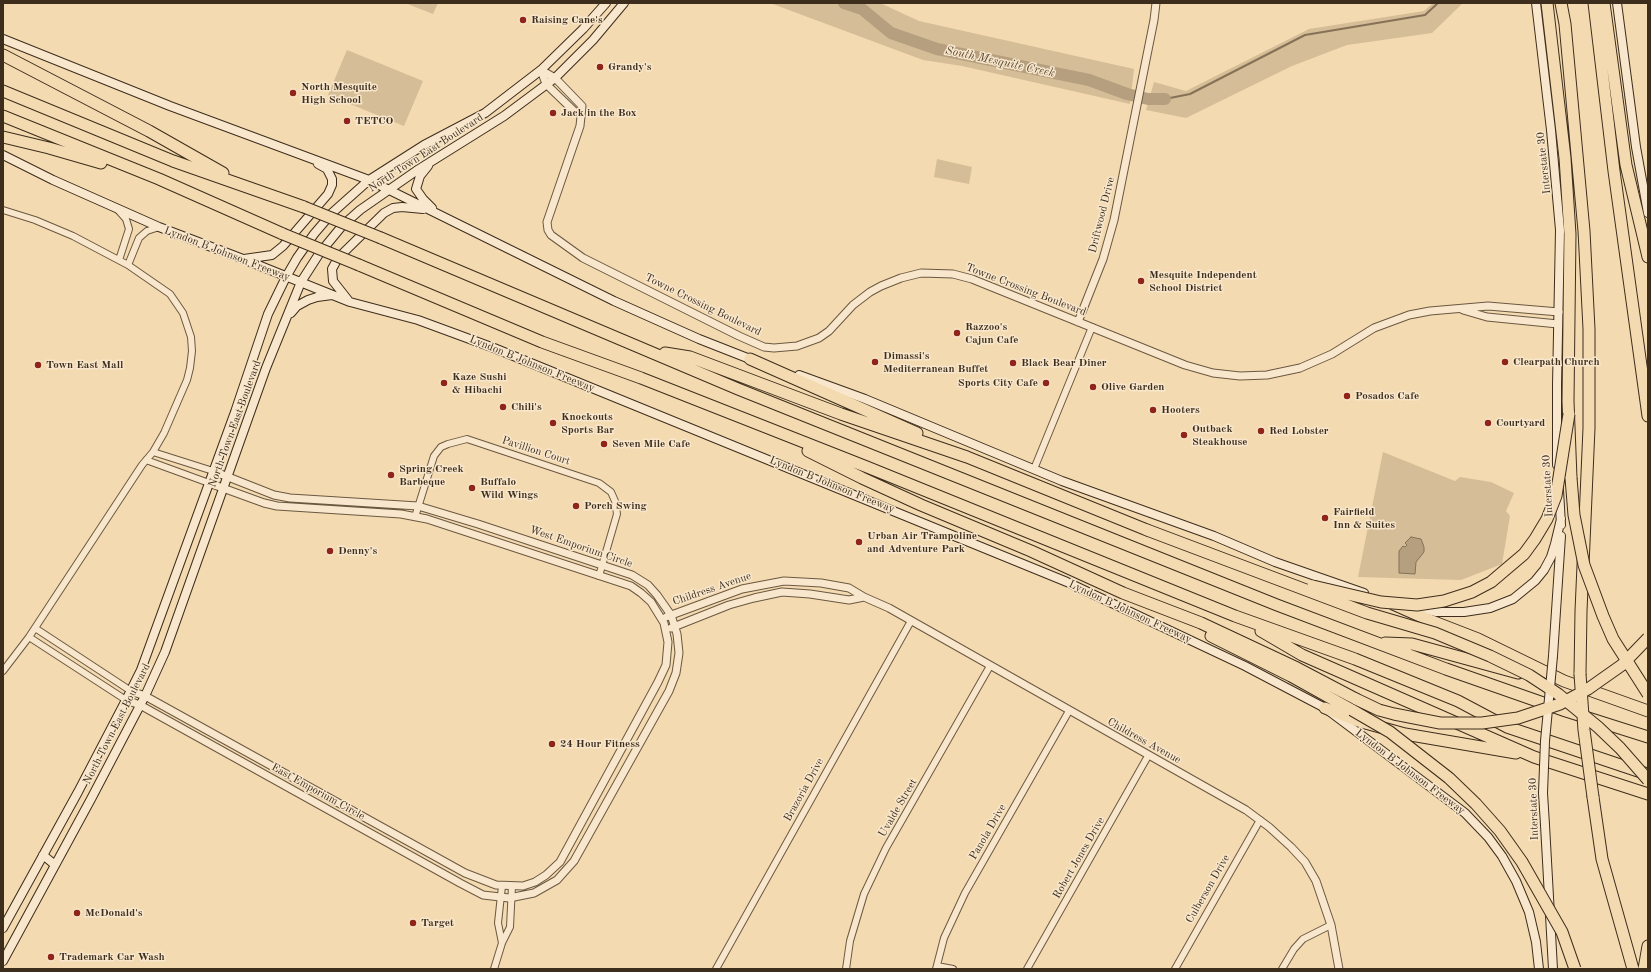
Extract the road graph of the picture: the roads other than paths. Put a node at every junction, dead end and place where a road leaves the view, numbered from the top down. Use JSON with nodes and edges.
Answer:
{"nodes":[{"id":1,"x":606,"y":3,"type":"edge"},
{"id":2,"x":624,"y":3,"type":"edge"},
{"id":3,"x":1156,"y":3,"type":"edge"},
{"id":4,"x":1536,"y":3,"type":"edge"},
{"id":5,"x":1547,"y":3,"type":"edge"},
{"id":6,"x":1561,"y":3,"type":"edge"},
{"id":7,"x":1594,"y":3,"type":"edge"},
{"id":8,"x":1604,"y":3,"type":"edge"},
{"id":9,"x":1617,"y":3,"type":"edge"},
{"id":10,"x":600,"y":10,"type":"junction"},
{"id":11,"x":611,"y":19,"type":"junction"},
{"id":12,"x":3,"y":39,"type":"edge"},
{"id":13,"x":3,"y":55,"type":"edge"},
{"id":14,"x":541,"y":70,"type":"junction"},
{"id":15,"x":555,"y":78,"type":"junction"},
{"id":16,"x":546,"y":84,"type":"junction"},
{"id":17,"x":3,"y":91,"type":"edge"},
{"id":18,"x":581,"y":113,"type":"junction"},
{"id":19,"x":3,"y":116,"type":"edge"},
{"id":20,"x":3,"y":137,"type":"edge"},
{"id":21,"x":3,"y":155,"type":"edge"},
{"id":22,"x":304,"y":155,"type":"junction"},
{"id":23,"x":434,"y":159,"type":"junction"},
{"id":24,"x":135,"y":170,"type":"junction"},
{"id":25,"x":369,"y":180,"type":"junction"},
{"id":26,"x":250,"y":188,"type":"junction"},
{"id":27,"x":388,"y":189,"type":"junction"},
{"id":28,"x":117,"y":209,"type":"junction"},
{"id":29,"x":3,"y":210,"type":"edge"},
{"id":30,"x":430,"y":210,"type":"junction"},
{"id":31,"x":1648,"y":213,"type":"edge"},
{"id":32,"x":440,"y":215,"type":"junction"},
{"id":33,"x":159,"y":227,"type":"junction"},
{"id":34,"x":1648,"y":257,"type":"edge"},
{"id":35,"x":243,"y":259,"type":"junction"},
{"id":36,"x":119,"y":260,"type":"junction"},
{"id":37,"x":128,"y":265,"type":"junction"},
{"id":38,"x":286,"y":276,"type":"junction"},
{"id":39,"x":301,"y":282,"type":"junction"},
{"id":40,"x":332,"y":295,"type":"junction"},
{"id":41,"x":350,"y":302,"type":"junction"},
{"id":42,"x":1458,"y":309,"type":"junction"},
{"id":43,"x":1564,"y":309,"type":"junction"},
{"id":44,"x":285,"y":320,"type":"junction"},
{"id":45,"x":1078,"y":322,"type":"junction"},
{"id":46,"x":1558,"y":324,"type":"junction"},
{"id":47,"x":1092,"y":328,"type":"junction"},
{"id":48,"x":643,"y":349,"type":"junction"},
{"id":49,"x":750,"y":359,"type":"junction"},
{"id":50,"x":1644,"y":379,"type":"junction"},
{"id":51,"x":1648,"y":396,"type":"edge"},
{"id":52,"x":1569,"y":414,"type":"junction"},
{"id":53,"x":1648,"y":416,"type":"edge"},
{"id":54,"x":781,"y":434,"type":"junction"},
{"id":55,"x":949,"y":451,"type":"junction"},
{"id":56,"x":153,"y":452,"type":"junction"},
{"id":57,"x":146,"y":460,"type":"junction"},
{"id":58,"x":1034,"y":470,"type":"junction"},
{"id":59,"x":213,"y":471,"type":"junction"},
{"id":60,"x":227,"y":477,"type":"junction"},
{"id":61,"x":209,"y":483,"type":"junction"},
{"id":62,"x":223,"y":488,"type":"junction"},
{"id":63,"x":334,"y":500,"type":"junction"},
{"id":64,"x":418,"y":506,"type":"junction"},
{"id":65,"x":334,"y":510,"type":"junction"},
{"id":66,"x":415,"y":517,"type":"junction"},
{"id":67,"x":1561,"y":519,"type":"junction"},
{"id":68,"x":511,"y":535,"type":"junction"},
{"id":69,"x":508,"y":546,"type":"junction"},
{"id":70,"x":602,"y":565,"type":"junction"},
{"id":71,"x":599,"y":576,"type":"junction"},
{"id":72,"x":1268,"y":576,"type":"junction"},
{"id":73,"x":750,"y":587,"type":"junction"},
{"id":74,"x":864,"y":597,"type":"junction"},
{"id":75,"x":752,"y":598,"type":"junction"},
{"id":76,"x":1378,"y":598,"type":"junction"},
{"id":77,"x":671,"y":615,"type":"junction"},
{"id":78,"x":1235,"y":616,"type":"junction"},
{"id":79,"x":661,"y":618,"type":"junction"},
{"id":80,"x":911,"y":621,"type":"junction"},
{"id":81,"x":675,"y":626,"type":"junction"},
{"id":82,"x":35,"y":628,"type":"junction"},
{"id":83,"x":666,"y":630,"type":"junction"},
{"id":84,"x":30,"y":637,"type":"junction"},
{"id":85,"x":1648,"y":638,"type":"edge"},
{"id":86,"x":1372,"y":642,"type":"junction"},
{"id":87,"x":990,"y":666,"type":"junction"},
{"id":88,"x":3,"y":671,"type":"edge"},
{"id":89,"x":1564,"y":681,"type":"junction"},
{"id":90,"x":131,"y":691,"type":"junction"},
{"id":91,"x":1648,"y":694,"type":"edge"},
{"id":92,"x":145,"y":696,"type":"junction"},
{"id":93,"x":126,"y":700,"type":"junction"},
{"id":94,"x":1354,"y":704,"type":"junction"},
{"id":95,"x":140,"y":705,"type":"junction"},
{"id":96,"x":1325,"y":708,"type":"junction"},
{"id":97,"x":1069,"y":711,"type":"junction"},
{"id":98,"x":1648,"y":711,"type":"edge"},
{"id":99,"x":1648,"y":737,"type":"edge"},
{"id":100,"x":624,"y":745,"type":"junction"},
{"id":101,"x":635,"y":751,"type":"junction"},
{"id":102,"x":1148,"y":756,"type":"junction"},
{"id":103,"x":1534,"y":757,"type":"junction"},
{"id":104,"x":262,"y":760,"type":"junction"},
{"id":105,"x":256,"y":770,"type":"junction"},
{"id":106,"x":1648,"y":774,"type":"edge"},
{"id":107,"x":1648,"y":780,"type":"edge"},
{"id":108,"x":1648,"y":794,"type":"edge"},
{"id":109,"x":334,"y":800,"type":"junction"},
{"id":110,"x":329,"y":810,"type":"junction"},
{"id":111,"x":585,"y":817,"type":"junction"},
{"id":112,"x":1260,"y":820,"type":"junction"},
{"id":113,"x":595,"y":823,"type":"junction"},
{"id":114,"x":424,"y":850,"type":"junction"},
{"id":115,"x":43,"y":854,"type":"junction"},
{"id":116,"x":60,"y":856,"type":"junction"},
{"id":117,"x":419,"y":860,"type":"junction"},
{"id":118,"x":55,"y":865,"type":"junction"},
{"id":119,"x":502,"y":886,"type":"junction"},
{"id":120,"x":512,"y":886,"type":"junction"},
{"id":121,"x":500,"y":898,"type":"junction"},
{"id":122,"x":511,"y":898,"type":"junction"},
{"id":123,"x":1331,"y":925,"type":"junction"},
{"id":124,"x":3,"y":928,"type":"edge"},
{"id":125,"x":502,"y":943,"type":"junction"},
{"id":126,"x":1648,"y":946,"type":"edge"},
{"id":127,"x":1552,"y":954,"type":"junction"},
{"id":128,"x":3,"y":961,"type":"edge"},
{"id":129,"x":936,"y":967,"type":"edge"},
{"id":130,"x":494,"y":969,"type":"edge"},
{"id":131,"x":716,"y":969,"type":"edge"},
{"id":132,"x":846,"y":969,"type":"edge"},
{"id":133,"x":953,"y":969,"type":"edge"},
{"id":134,"x":1027,"y":969,"type":"edge"},
{"id":135,"x":1175,"y":969,"type":"edge"},
{"id":136,"x":1282,"y":969,"type":"edge"},
{"id":137,"x":1339,"y":969,"type":"edge"},
{"id":138,"x":1539,"y":969,"type":"edge"},
{"id":139,"x":1553,"y":969,"type":"edge"},
{"id":140,"x":1559,"y":969,"type":"edge"},
{"id":141,"x":1575,"y":969,"type":"edge"},
{"id":142,"x":1633,"y":969,"type":"edge"},
{"id":143,"x":1644,"y":969,"type":"edge"}],
"edges":[{"from":1,"to":10,"type":"main road","name":"North Town East Boulevard"},
{"from":2,"to":11,"type":"main road","name":"North Town East Boulevard"},
{"from":3,"to":45,"type":"street","name":"Driftwood Drive"},
{"from":4,"to":43,"type":"main road","name":"Interstate 30"},
{"from":5,"to":43,"type":"highway"},
{"from":6,"to":142,"type":"highway","bridge":true},
{"from":7,"to":50,"type":"highway"},
{"from":8,"to":34,"type":"highway"},
{"from":9,"to":31,"type":"main road"},
{"from":10,"to":11,"type":"main road"},
{"from":10,"to":14,"type":"main road","name":"North Town East Boulevard"},
{"from":11,"to":15,"type":"main road","name":"North Town East Boulevard"},
{"from":12,"to":22,"type":"main road"},
{"from":13,"to":26,"type":"highway"},
{"from":14,"to":15,"type":"street"},
{"from":14,"to":16,"type":"street"},
{"from":14,"to":25,"type":"main road","name":"North Town East Boulevard"},
{"from":15,"to":16,"type":"main road","name":"North Town East Boulevard"},
{"from":15,"to":18,"type":"street"},
{"from":16,"to":18,"type":"street"},
{"from":16,"to":23,"type":"main road","name":"North Town East Boulevard"},
{"from":17,"to":26,"type":"highway"},
{"from":18,"to":45,"type":"street","name":"Towne Crossing Boulevard"},
{"from":19,"to":24,"type":"highway"},
{"from":20,"to":24,"type":"highway"},
{"from":21,"to":28,"type":"main road","name":"Lyndon B Johnson Freeway"},
{"from":22,"to":25,"type":"main road"},
{"from":22,"to":35,"type":"main road"},
{"from":23,"to":27,"type":"main road","name":"North Town East Boulevard"},
{"from":23,"to":32,"type":"main road"},
{"from":24,"to":54,"type":"highway","bridge":true},
{"from":25,"to":27,"type":"main road"},
{"from":25,"to":38,"type":"main road","name":"North Town East Boulevard"},
{"from":26,"to":48,"type":"highway","bridge":true},
{"from":27,"to":30,"type":"main road"},
{"from":27,"to":39,"type":"main road","name":"North Town East Boulevard"},
{"from":28,"to":33,"type":"main road","name":"Lyndon B Johnson Freeway"},
{"from":28,"to":36,"type":"street"},
{"from":29,"to":36,"type":"street"},
{"from":30,"to":32,"type":"main road"},
{"from":30,"to":41,"type":"main road"},
{"from":32,"to":49,"type":"main road"},
{"from":33,"to":35,"type":"main road","name":"Lyndon B Johnson Freeway"},
{"from":33,"to":37,"type":"street"},
{"from":35,"to":38,"type":"main road","name":"Lyndon B Johnson Freeway"},
{"from":36,"to":37,"type":"street"},
{"from":37,"to":56,"type":"street"},
{"from":38,"to":39,"type":"main road","name":"Lyndon B Johnson Freeway"},
{"from":38,"to":59,"type":"main road","name":"North Town East Boulevard"},
{"from":39,"to":40,"type":"main road","name":"Lyndon B Johnson Freeway"},
{"from":39,"to":44,"type":"main road","name":"North Town East Boulevard"},
{"from":40,"to":41,"type":"main road","name":"Lyndon B Johnson Freeway"},
{"from":40,"to":44,"type":"main road"},
{"from":41,"to":96,"type":"main road","name":"Lyndon B Johnson Freeway"},
{"from":42,"to":43,"type":"street","name":"Towne Crossing Boulevard"},
{"from":42,"to":46,"type":"street","name":"Towne Crossing Boulevard"},
{"from":42,"to":47,"type":"street","name":"Towne Crossing Boulevard"},
{"from":43,"to":46,"type":"main road","name":"Interstate 30"},
{"from":43,"to":52,"type":"highway"},
{"from":44,"to":60,"type":"main road","name":"North Town East Boulevard"},
{"from":45,"to":47,"type":"street","name":"Towne Crossing Boulevard"},
{"from":46,"to":67,"type":"main road","name":"Interstate 30"},
{"from":47,"to":58,"type":"street"},
{"from":48,"to":55,"type":"highway"},
{"from":48,"to":86,"type":"highway"},
{"from":49,"to":55,"type":"highway"},
{"from":49,"to":58,"type":"main road"},
{"from":50,"to":51,"type":"highway"},
{"from":50,"to":53,"type":"highway"},
{"from":52,"to":72,"type":"highway","bridge":true},
{"from":52,"to":91,"type":"highway","bridge":true},
{"from":54,"to":78,"type":"highway"},
{"from":54,"to":94,"type":"highway"},
{"from":55,"to":72,"type":"highway","bridge":true},
{"from":56,"to":57,"type":"street"},
{"from":56,"to":59,"type":"street"},
{"from":57,"to":61,"type":"street"},
{"from":57,"to":82,"type":"street"},
{"from":58,"to":76,"type":"main road"},
{"from":59,"to":60,"type":"street","name":"West Emporium Circle"},
{"from":59,"to":61,"type":"main road","name":"North Town East Boulevard"},
{"from":60,"to":62,"type":"main road","name":"North Town East Boulevard"},
{"from":60,"to":63,"type":"street","name":"West Emporium Circle"},
{"from":61,"to":62,"type":"street","name":"West Emporium Circle"},
{"from":61,"to":90,"type":"main road","name":"North Town East Boulevard"},
{"from":62,"to":65,"type":"street","name":"West Emporium Circle"},
{"from":62,"to":92,"type":"main road","name":"North Town East Boulevard"},
{"from":63,"to":64,"type":"street","name":"West Emporium Circle"},
{"from":63,"to":65,"type":"street"},
{"from":64,"to":66,"type":"street","name":"Pavillion Court"},
{"from":64,"to":68,"type":"street","name":"West Emporium Circle"},
{"from":64,"to":70,"type":"street","name":"Pavillion Court"},
{"from":65,"to":66,"type":"street","name":"West Emporium Circle"},
{"from":66,"to":69,"type":"street","name":"West Emporium Circle"},
{"from":67,"to":76,"type":"main road"},
{"from":67,"to":127,"type":"main road","name":"Interstate 30","bridge":true},
{"from":68,"to":69,"type":"street"},
{"from":68,"to":70,"type":"street","name":"West Emporium Circle"},
{"from":69,"to":71,"type":"street","name":"West Emporium Circle"},
{"from":70,"to":71,"type":"street","name":"Pavillion Court"},
{"from":70,"to":77,"type":"street","name":"West Emporium Circle"},
{"from":71,"to":79,"type":"street","name":"West Emporium Circle"},
{"from":72,"to":107,"type":"highway","bridge":true},
{"from":73,"to":74,"type":"street","name":"Childress Avenue"},
{"from":73,"to":75,"type":"street"},
{"from":73,"to":77,"type":"street","name":"Childress Avenue"},
{"from":74,"to":75,"type":"street","name":"Childress Avenue"},
{"from":74,"to":80,"type":"street","name":"Childress Avenue"},
{"from":75,"to":81,"type":"street","name":"Childress Avenue"},
{"from":76,"to":89,"type":"highway"},
{"from":77,"to":79,"type":"street","name":"Childress Avenue"},
{"from":77,"to":81,"type":"street","name":"West Emporium Circle"},
{"from":78,"to":103,"type":"highway"},
{"from":78,"to":106,"type":"highway"},
{"from":79,"to":83,"type":"street","name":"West Emporium Circle"},
{"from":80,"to":87,"type":"street","name":"Childress Avenue"},
{"from":80,"to":131,"type":"street","name":"Brazoria Drive"},
{"from":81,"to":83,"type":"street","name":"Childress Avenue"},
{"from":81,"to":101,"type":"street","name":"West Emporium Circle"},
{"from":82,"to":84,"type":"street"},
{"from":82,"to":90,"type":"street"},
{"from":83,"to":100,"type":"street","name":"West Emporium Circle"},
{"from":84,"to":88,"type":"street"},
{"from":84,"to":93,"type":"street"},
{"from":85,"to":94,"type":"highway","bridge":true},
{"from":86,"to":89,"type":"highway"},
{"from":86,"to":99,"type":"highway"},
{"from":87,"to":97,"type":"street","name":"Childress Avenue"},
{"from":87,"to":132,"type":"street","name":"Uvalde Street"},
{"from":89,"to":98,"type":"highway"},
{"from":90,"to":92,"type":"street","name":"East Emporium Circle"},
{"from":90,"to":93,"type":"main road","name":"North Town East Boulevard"},
{"from":92,"to":95,"type":"main road","name":"North Town East Boulevard"},
{"from":92,"to":104,"type":"street","name":"East Emporium Circle"},
{"from":93,"to":95,"type":"street","name":"East Emporium Circle"},
{"from":93,"to":115,"type":"main road","name":"North Town East Boulevard"},
{"from":94,"to":141,"type":"highway","bridge":true},
{"from":95,"to":105,"type":"street","name":"East Emporium Circle"},
{"from":95,"to":116,"type":"main road","name":"North Town East Boulevard"},
{"from":96,"to":103,"type":"highway"},
{"from":96,"to":138,"type":"main road","name":"Lyndon B Johnson Freeway"},
{"from":97,"to":102,"type":"street","name":"Childress Avenue"},
{"from":97,"to":129,"type":"street","name":"Panola Drive"},
{"from":100,"to":101,"type":"street"},
{"from":100,"to":111,"type":"street","name":"West Emporium Circle"},
{"from":101,"to":113,"type":"street","name":"West Emporium Circle"},
{"from":102,"to":112,"type":"street","name":"Childress Avenue"},
{"from":102,"to":134,"type":"street","name":"Robert Jones Drive"},
{"from":103,"to":108,"type":"highway"},
{"from":104,"to":105,"type":"street"},
{"from":104,"to":109,"type":"street","name":"East Emporium Circle"},
{"from":105,"to":110,"type":"street","name":"East Emporium Circle"},
{"from":109,"to":110,"type":"street"},
{"from":109,"to":114,"type":"street","name":"East Emporium Circle"},
{"from":110,"to":117,"type":"street","name":"East Emporium Circle"},
{"from":111,"to":113,"type":"street"},
{"from":111,"to":120,"type":"street","name":"West Emporium Circle"},
{"from":112,"to":123,"type":"street","name":"Childress Avenue"},
{"from":112,"to":135,"type":"street","name":"Culberson Drive"},
{"from":113,"to":122,"type":"street","name":"West Emporium Circle"},
{"from":114,"to":117,"type":"street"},
{"from":114,"to":119,"type":"street","name":"East Emporium Circle"},
{"from":115,"to":116,"type":"main road"},
{"from":115,"to":118,"type":"main road"},
{"from":115,"to":124,"type":"main road","name":"North Town East Boulevard"},
{"from":116,"to":118,"type":"main road","name":"North Town East Boulevard"},
{"from":117,"to":121,"type":"street","name":"East Emporium Circle"},
{"from":118,"to":128,"type":"main road","name":"North Town East Boulevard"},
{"from":119,"to":120,"type":"street","name":"West Emporium Circle"},
{"from":119,"to":121,"type":"street"},
{"from":120,"to":122,"type":"street"},
{"from":121,"to":122,"type":"street","name":"West Emporium Circle"},
{"from":121,"to":125,"type":"street"},
{"from":122,"to":125,"type":"street"},
{"from":123,"to":136,"type":"street"},
{"from":123,"to":137,"type":"street","name":"Childress Avenue"},
{"from":125,"to":130,"type":"street"},
{"from":126,"to":143,"type":"highway"},
{"from":127,"to":139,"type":"main road","name":"Interstate 30"},
{"from":127,"to":140,"type":"main road"},
{"from":129,"to":133,"type":"street"}]}
